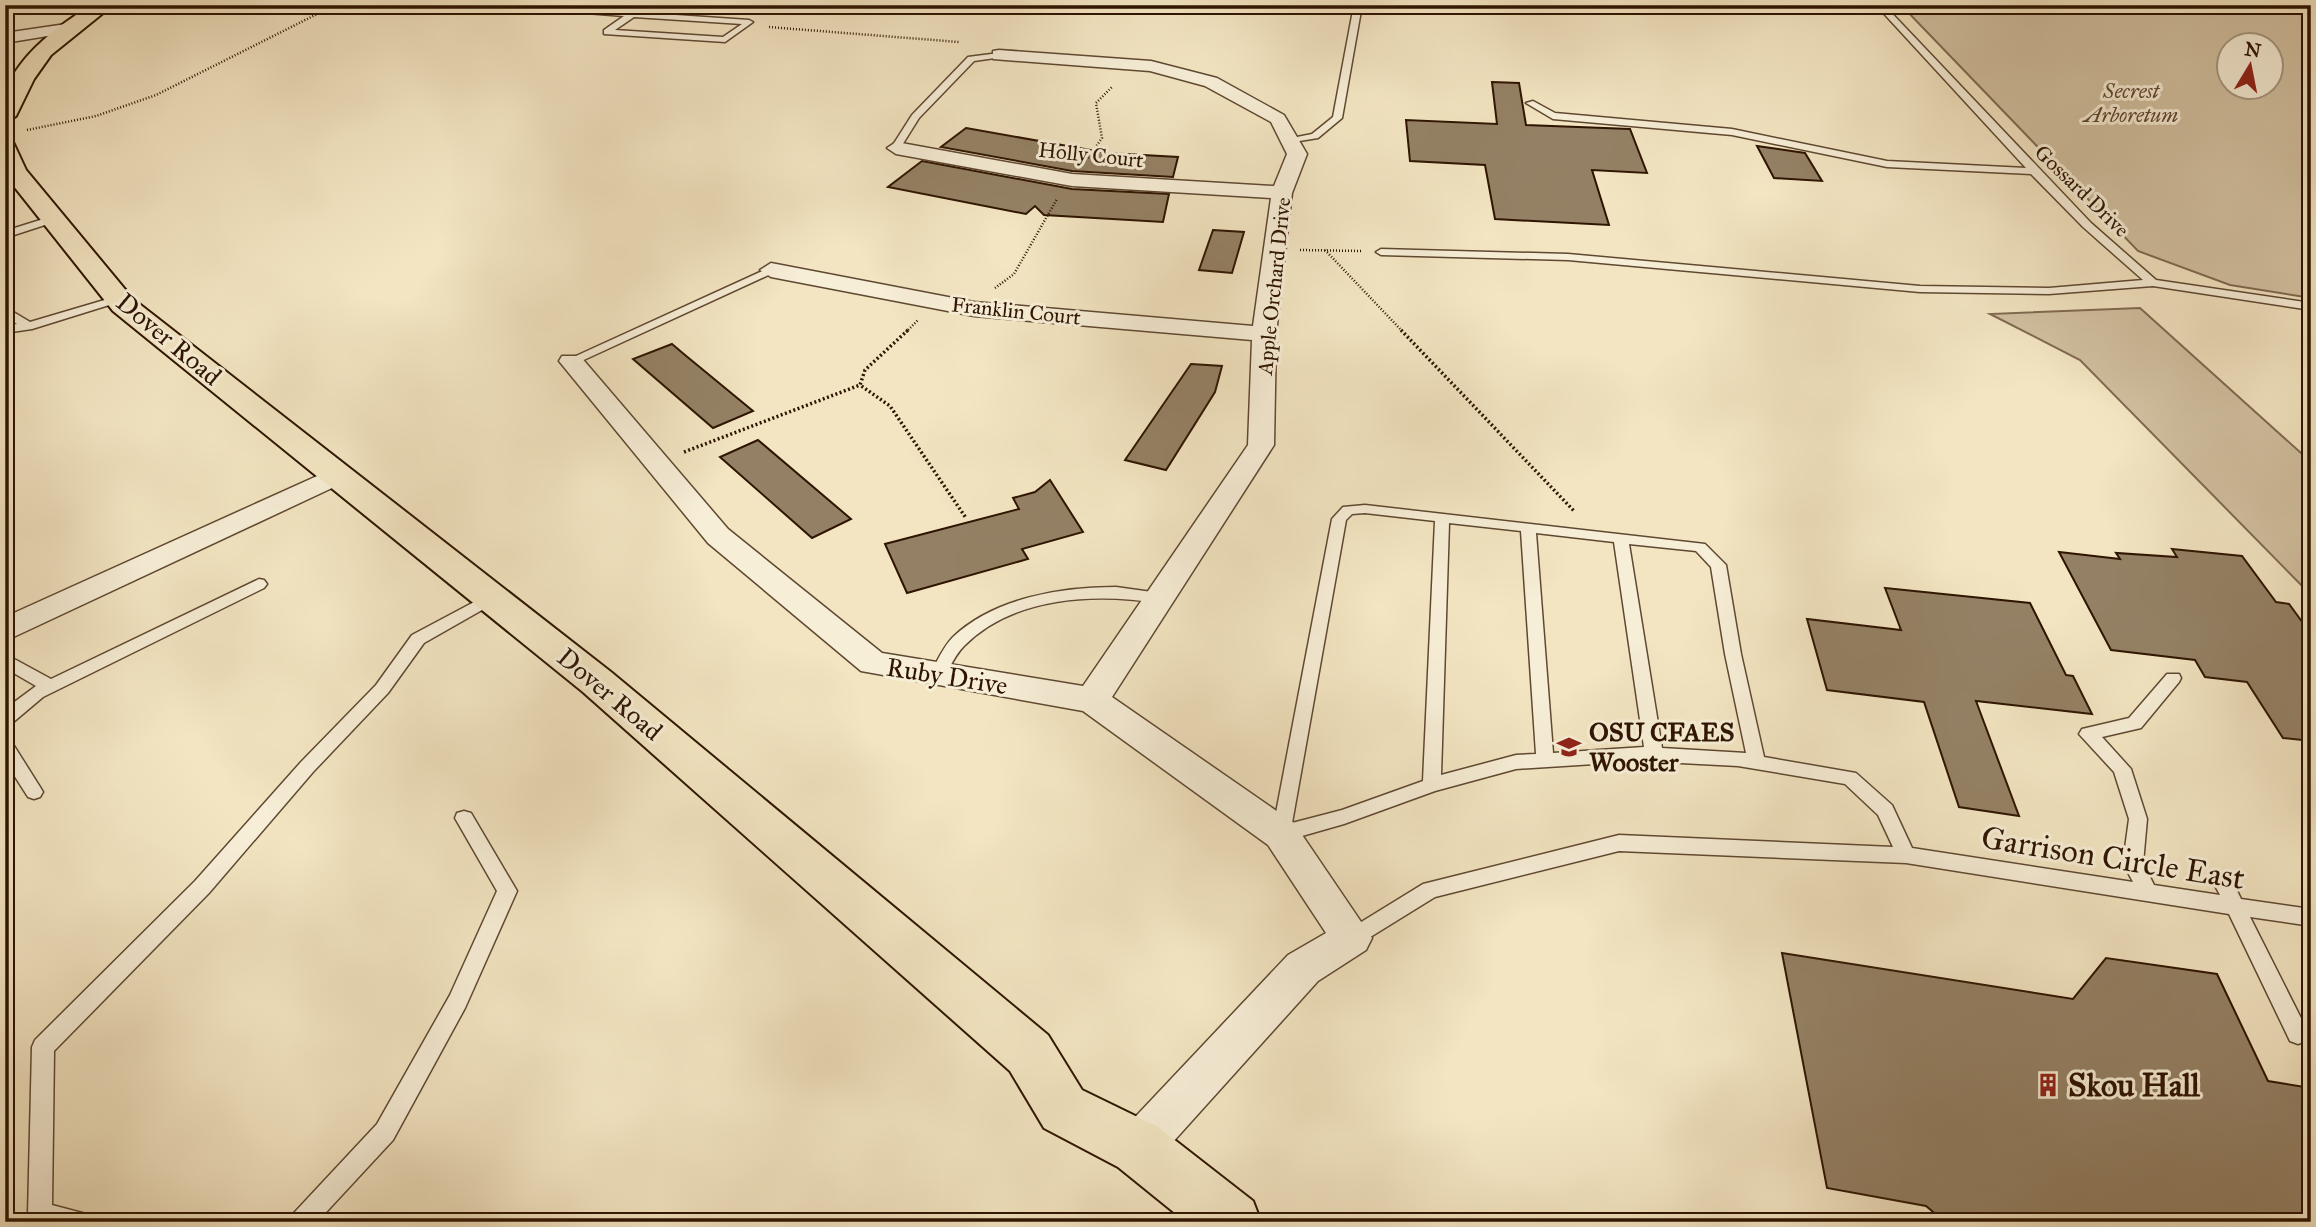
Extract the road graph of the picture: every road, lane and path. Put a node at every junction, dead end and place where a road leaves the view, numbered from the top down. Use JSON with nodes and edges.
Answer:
{"nodes":[{"id":1,"x":104,"y":5,"type":"edge"},
{"id":2,"x":335,"y":5,"type":"edge"},
{"id":3,"x":352,"y":5,"type":"edge"},
{"id":4,"x":489,"y":5,"type":"edge"},
{"id":5,"x":1358,"y":5,"type":"edge"},
{"id":6,"x":1880,"y":5,"type":"edge"},
{"id":7,"x":321,"y":12,"type":"junction"},
{"id":8,"x":631,"y":15,"type":"junction"},
{"id":9,"x":744,"y":26,"type":"junction"},
{"id":10,"x":66,"y":29,"type":"junction"},
{"id":11,"x":5,"y":38,"type":"edge"},
{"id":12,"x":999,"y":55,"type":"junction"},
{"id":13,"x":5,"y":64,"type":"edge"},
{"id":14,"x":1530,"y":103,"type":"dead end"},
{"id":15,"x":8,"y":125,"type":"edge"},
{"id":16,"x":1290,"y":141,"type":"junction"},
{"id":17,"x":895,"y":148,"type":"joint"},
{"id":18,"x":2034,"y":171,"type":"junction"},
{"id":19,"x":1282,"y":193,"type":"junction"},
{"id":20,"x":53,"y":219,"type":"junction"},
{"id":21,"x":5,"y":235,"type":"edge"},
{"id":22,"x":1275,"y":249,"type":"junction"},
{"id":23,"x":1325,"y":250,"type":"junction"},
{"id":24,"x":1381,"y":251,"type":"joint"},
{"id":25,"x":771,"y":270,"type":"joint"},
{"id":26,"x":2153,"y":283,"type":"junction"},
{"id":27,"x":118,"y":299,"type":"junction"},
{"id":28,"x":2311,"y":307,"type":"edge"},
{"id":29,"x":5,"y":310,"type":"edge"},
{"id":30,"x":28,"y":326,"type":"junction"},
{"id":31,"x":5,"y":329,"type":"edge"},
{"id":32,"x":1264,"y":334,"type":"junction"},
{"id":33,"x":571,"y":361,"type":"joint"},
{"id":34,"x":860,"y":385,"type":"dead end"},
{"id":35,"x":656,"y":463,"type":"junction"},
{"id":36,"x":337,"y":475,"type":"junction"},
{"id":37,"x":1442,"y":517,"type":"junction"},
{"id":38,"x":1528,"y":527,"type":"junction"},
{"id":39,"x":1577,"y":533,"type":"junction"},
{"id":40,"x":1621,"y":538,"type":"junction"},
{"id":41,"x":259,"y":584,"type":"dead end"},
{"id":42,"x":492,"y":598,"type":"junction"},
{"id":43,"x":1159,"y":598,"type":"junction"},
{"id":44,"x":6,"y":628,"type":"edge"},
{"id":45,"x":5,"y":660,"type":"edge"},
{"id":46,"x":938,"y":674,"type":"junction"},
{"id":47,"x":2173,"y":678,"type":"dead end"},
{"id":48,"x":49,"y":686,"type":"junction"},
{"id":49,"x":1092,"y":700,"type":"junction"},
{"id":50,"x":5,"y":719,"type":"edge"},
{"id":51,"x":5,"y":746,"type":"edge"},
{"id":52,"x":1654,"y":754,"type":"junction"},
{"id":53,"x":1545,"y":761,"type":"junction"},
{"id":54,"x":1756,"y":761,"type":"junction"},
{"id":55,"x":1432,"y":785,"type":"junction"},
{"id":56,"x":34,"y":792,"type":"dead end"},
{"id":57,"x":464,"y":818,"type":"dead end"},
{"id":58,"x":1282,"y":834,"type":"junction"},
{"id":59,"x":1906,"y":855,"type":"junction"},
{"id":60,"x":2223,"y":882,"type":"dead end"},
{"id":61,"x":2148,"y":893,"type":"junction"},
{"id":62,"x":2236,"y":907,"type":"junction"},
{"id":63,"x":2311,"y":918,"type":"edge"},
{"id":64,"x":1352,"y":938,"type":"junction"},
{"id":65,"x":2298,"y":1034,"type":"dead end"},
{"id":66,"x":1138,"y":1147,"type":"junction"},
{"id":67,"x":78,"y":1222,"type":"edge"},
{"id":68,"x":301,"y":1222,"type":"edge"},
{"id":69,"x":1232,"y":1222,"type":"edge"}],
"edges":[{"from":1,"to":10,"type":"main road"},
{"from":2,"to":7,"type":"path"},
{"from":3,"to":7,"type":"path"},
{"from":4,"to":8,"type":"lane"},
{"from":5,"to":16,"type":"lane"},
{"from":6,"to":18,"type":"lane","name":"Gossard Drive"},
{"from":7,"to":15,"type":"path"},
{"from":8,"to":9,"type":"lane"},
{"from":8,"to":9,"type":"lane"},
{"from":9,"to":12,"type":"path"},
{"from":10,"to":11,"type":"street"},
{"from":10,"to":13,"type":"main road"},
{"from":10,"to":15,"type":"main road"},
{"from":12,"to":16,"type":"street"},
{"from":12,"to":17,"type":"lane"},
{"from":14,"to":18,"type":"lane"},
{"from":15,"to":20,"type":"main road","name":"Dover Road"},
{"from":16,"to":19,"type":"street","name":"Apple Orchard Drive"},
{"from":17,"to":19,"type":"street","name":"Holly Court"},
{"from":18,"to":26,"type":"lane","name":"Gossard Drive"},
{"from":19,"to":22,"type":"street","name":"Apple Orchard Drive"},
{"from":20,"to":21,"type":"lane"},
{"from":20,"to":27,"type":"main road","name":"Dover Road"},
{"from":22,"to":23,"type":"path"},
{"from":22,"to":32,"type":"street","name":"Apple Orchard Drive"},
{"from":23,"to":24,"type":"path"},
{"from":23,"to":39,"type":"path"},
{"from":24,"to":26,"type":"lane"},
{"from":25,"to":32,"type":"street","name":"Franklin Court"},
{"from":25,"to":33,"type":"lane"},
{"from":26,"to":28,"type":"lane"},
{"from":27,"to":30,"type":"lane"},
{"from":27,"to":36,"type":"main road","name":"Dover Road"},
{"from":29,"to":30,"type":"lane"},
{"from":30,"to":31,"type":"lane"},
{"from":32,"to":43,"type":"street","name":"Apple Orchard Drive"},
{"from":33,"to":35,"type":"street","name":"Ruby Drive"},
{"from":34,"to":35,"type":"path"},
{"from":35,"to":46,"type":"street","name":"Ruby Drive"},
{"from":36,"to":42,"type":"main road","name":"Dover Road"},
{"from":36,"to":44,"type":"street"},
{"from":37,"to":38,"type":"lane"},
{"from":37,"to":55,"type":"lane"},
{"from":37,"to":58,"type":"lane"},
{"from":38,"to":39,"type":"lane"},
{"from":38,"to":53,"type":"lane"},
{"from":39,"to":40,"type":"lane"},
{"from":40,"to":52,"type":"lane"},
{"from":40,"to":54,"type":"lane"},
{"from":41,"to":48,"type":"lane"},
{"from":42,"to":66,"type":"main road","name":"Dover Road"},
{"from":42,"to":67,"type":"lane"},
{"from":43,"to":46,"type":"lane"},
{"from":43,"to":49,"type":"street","name":"Apple Orchard Drive"},
{"from":45,"to":48,"type":"lane"},
{"from":46,"to":49,"type":"street","name":"Ruby Drive"},
{"from":47,"to":61,"type":"lane"},
{"from":48,"to":50,"type":"lane"},
{"from":49,"to":58,"type":"street","name":"Ruby Drive"},
{"from":51,"to":56,"type":"lane"},
{"from":52,"to":53,"type":"lane"},
{"from":52,"to":54,"type":"lane"},
{"from":53,"to":55,"type":"lane"},
{"from":54,"to":59,"type":"lane"},
{"from":55,"to":58,"type":"lane"},
{"from":57,"to":68,"type":"lane"},
{"from":58,"to":64,"type":"street"},
{"from":59,"to":61,"type":"lane","name":"Garrison Circle East"},
{"from":59,"to":64,"type":"lane","name":"Garrison Circle East"},
{"from":60,"to":62,"type":"lane"},
{"from":61,"to":62,"type":"lane","name":"Garrison Circle East"},
{"from":62,"to":63,"type":"lane","name":"Garrison Circle East"},
{"from":62,"to":65,"type":"lane"},
{"from":64,"to":66,"type":"street"},
{"from":66,"to":69,"type":"main road","name":"Dover Road"}]}
